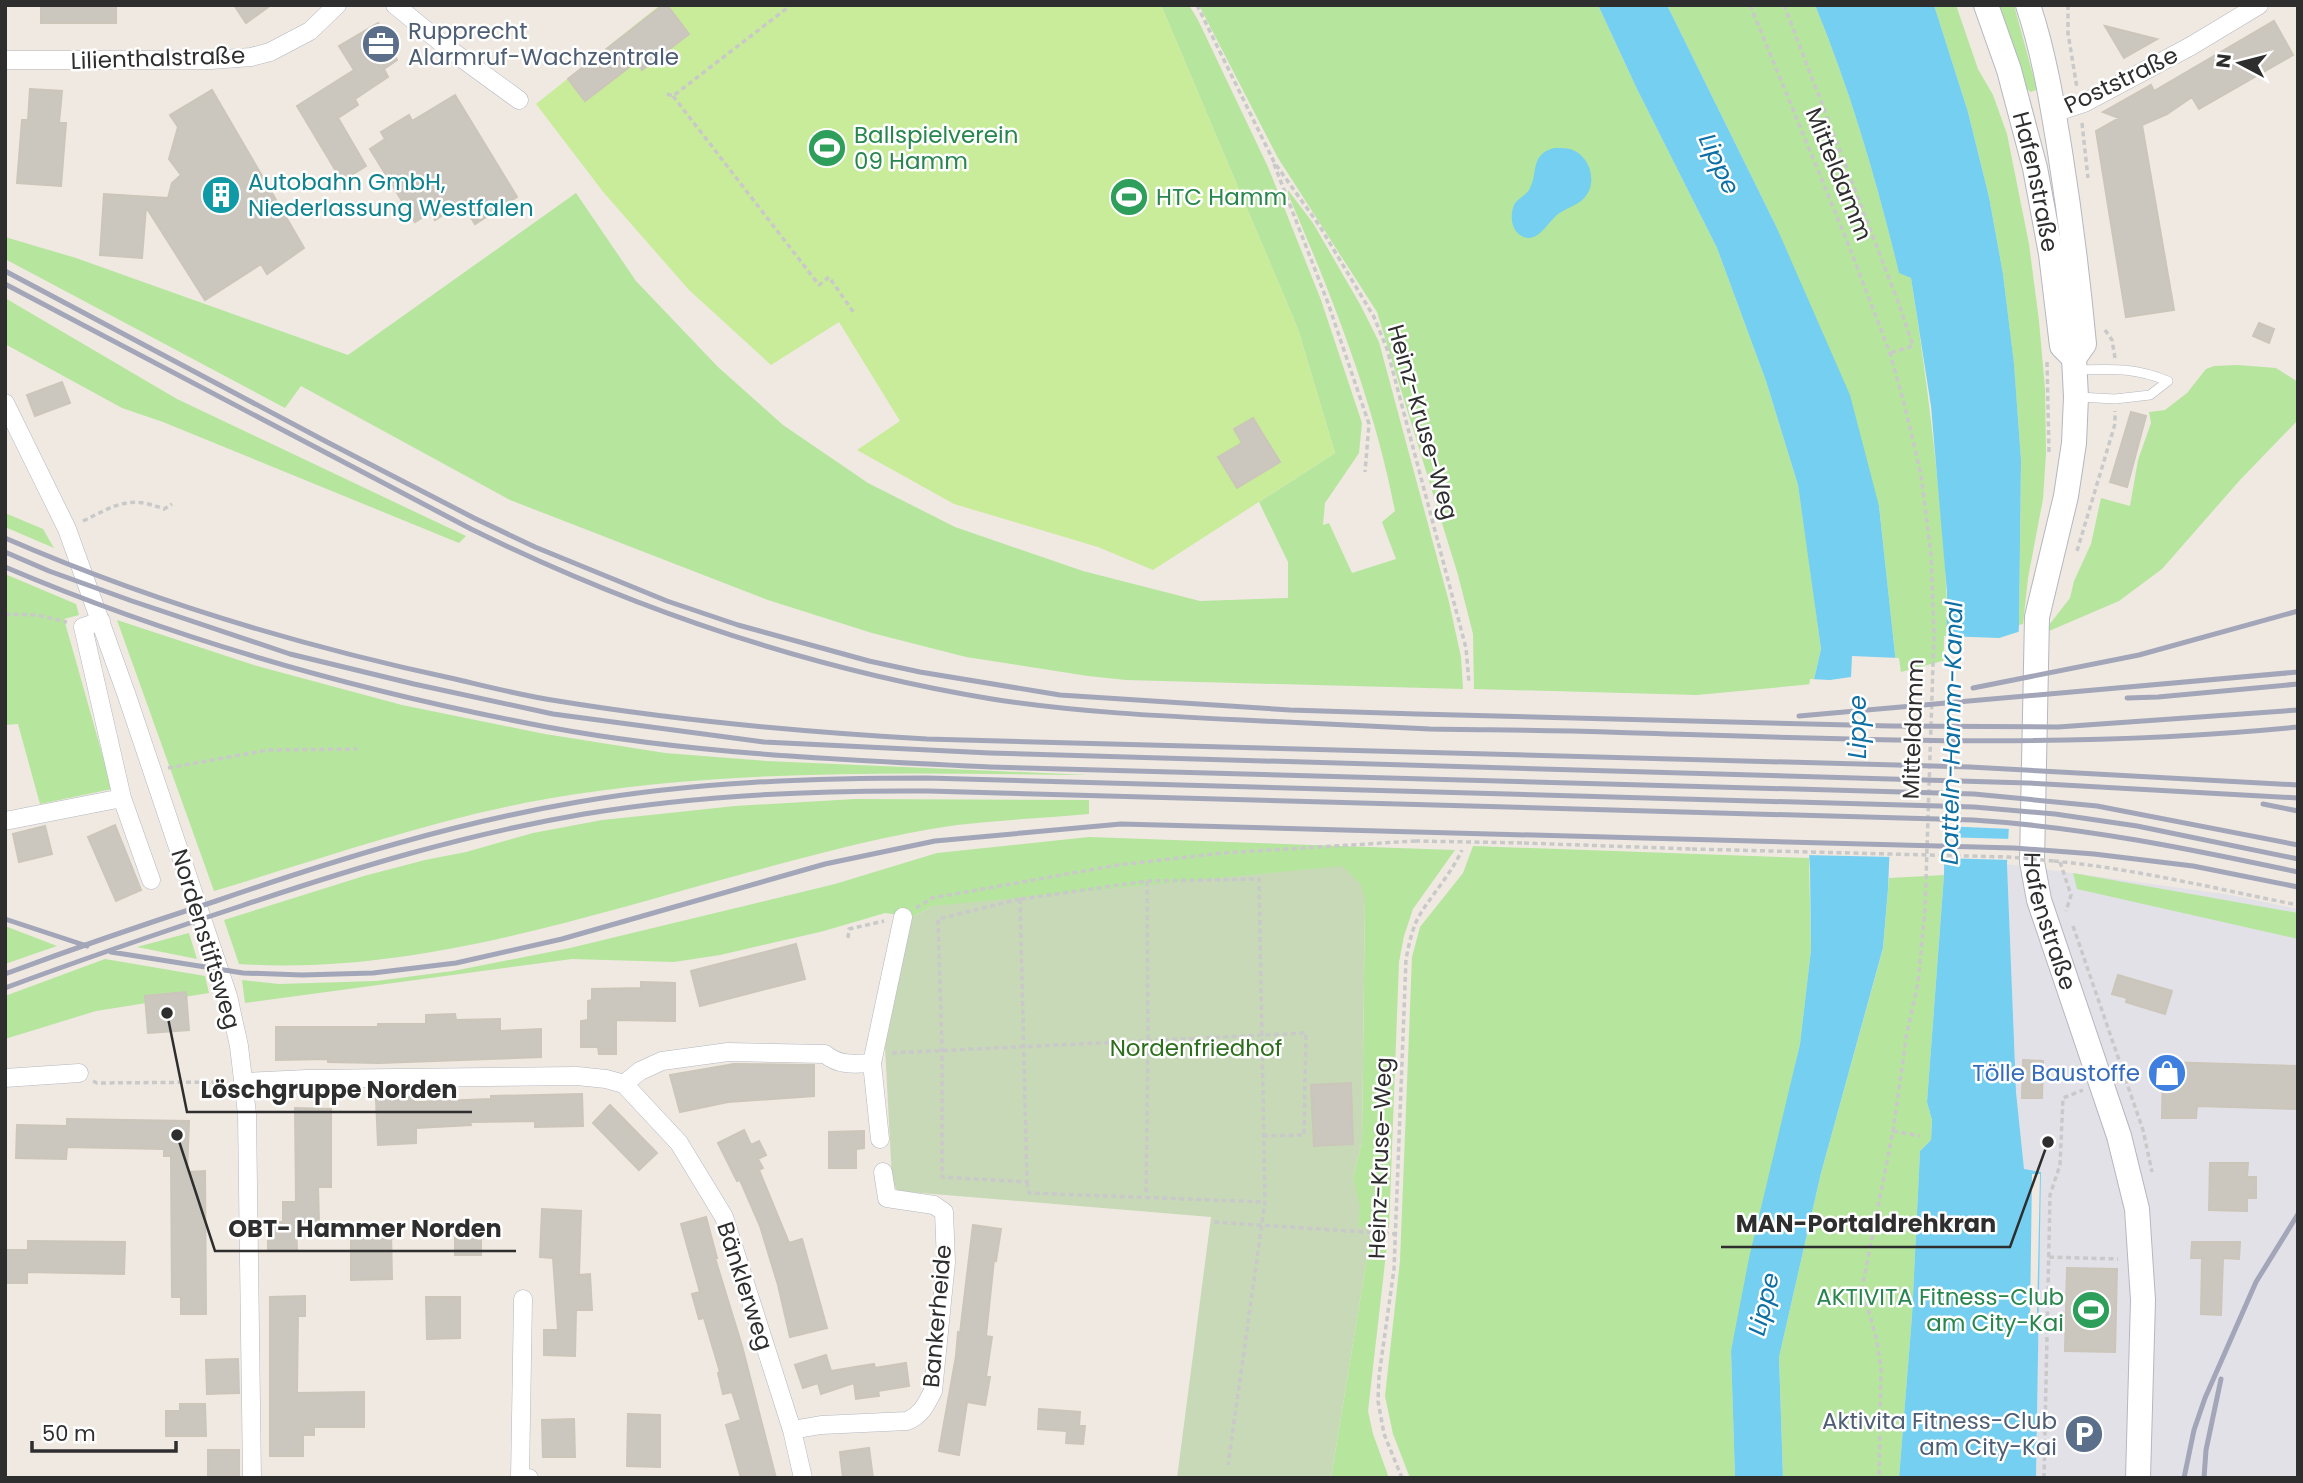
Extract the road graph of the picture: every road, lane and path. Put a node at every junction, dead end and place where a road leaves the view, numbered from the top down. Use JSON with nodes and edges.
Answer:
{"nodes":[{"id":1,"x":337,"y":5,"type":"edge"},
{"id":2,"x":395,"y":5,"type":"edge"},
{"id":3,"x":791,"y":5,"type":"edge"},
{"id":4,"x":1197,"y":5,"type":"edge"},
{"id":5,"x":1750,"y":5,"type":"edge"},
{"id":6,"x":1784,"y":5,"type":"edge"},
{"id":7,"x":1986,"y":5,"type":"edge"},
{"id":8,"x":2028,"y":5,"type":"edge"},
{"id":9,"x":2046,"y":5,"type":"edge"},
{"id":10,"x":2259,"y":5,"type":"edge"},
{"id":11,"x":2040,"y":43,"type":"junction"},
{"id":12,"x":5,"y":60,"type":"edge"},
{"id":13,"x":667,"y":94,"type":"dead end"},
{"id":14,"x":674,"y":96,"type":"junction"},
{"id":15,"x":519,"y":100,"type":"dead end"},
{"id":16,"x":2054,"y":113,"type":"junction"},
{"id":17,"x":1274,"y":162,"type":"junction"},
{"id":18,"x":854,"y":313,"type":"dead end"},
{"id":19,"x":1890,"y":353,"type":"junction"},
{"id":20,"x":2075,"y":364,"type":"junction"},
{"id":21,"x":2076,"y":397,"type":"junction"},
{"id":22,"x":5,"y":403,"type":"edge"},
{"id":23,"x":1365,"y":472,"type":"dead end"},
{"id":24,"x":172,"y":504,"type":"dead end"},
{"id":25,"x":78,"y":523,"type":"dead end"},
{"id":26,"x":5,"y":614,"type":"edge"},
{"id":27,"x":101,"y":621,"type":"junction"},
{"id":28,"x":83,"y":626,"type":"junction"},
{"id":29,"x":1469,"y":683,"type":"dead end"},
{"id":30,"x":356,"y":749,"type":"dead end"},
{"id":31,"x":152,"y":770,"type":"junction"},
{"id":32,"x":122,"y":798,"type":"junction"},
{"id":33,"x":5,"y":821,"type":"edge"},
{"id":34,"x":1462,"y":850,"type":"dead end"},
{"id":35,"x":2060,"y":862,"type":"junction"},
{"id":36,"x":152,"y":880,"type":"dead end"},
{"id":37,"x":1147,"y":881,"type":"junction"},
{"id":38,"x":1020,"y":899,"type":"junction"},
{"id":39,"x":2298,"y":905,"type":"edge"},
{"id":40,"x":2066,"y":911,"type":"dead end"},
{"id":41,"x":903,"y":917,"type":"junction"},
{"id":42,"x":848,"y":938,"type":"dead end"},
{"id":43,"x":1261,"y":1035,"type":"junction"},
{"id":44,"x":1148,"y":1040,"type":"junction"},
{"id":45,"x":1025,"y":1045,"type":"junction"},
{"id":46,"x":942,"y":1049,"type":"junction"},
{"id":47,"x":872,"y":1063,"type":"junction"},
{"id":48,"x":79,"y":1073,"type":"joint"},
{"id":49,"x":5,"y":1078,"type":"edge"},
{"id":50,"x":244,"y":1082,"type":"junction"},
{"id":51,"x":2101,"y":1083,"type":"junction"},
{"id":52,"x":624,"y":1084,"type":"junction"},
{"id":53,"x":1893,"y":1131,"type":"junction"},
{"id":54,"x":1263,"y":1136,"type":"junction"},
{"id":55,"x":1920,"y":1136,"type":"dead end"},
{"id":56,"x":880,"y":1139,"type":"dead end"},
{"id":57,"x":883,"y":1172,"type":"dead end"},
{"id":58,"x":1027,"y":1182,"type":"junction"},
{"id":59,"x":1146,"y":1196,"type":"junction"},
{"id":60,"x":1265,"y":1202,"type":"junction"},
{"id":61,"x":1213,"y":1222,"type":"dead end"},
{"id":62,"x":1262,"y":1226,"type":"junction"},
{"id":63,"x":1395,"y":1234,"type":"junction"},
{"id":64,"x":2049,"y":1257,"type":"junction"},
{"id":65,"x":2141,"y":1259,"type":"junction"},
{"id":66,"x":523,"y":1299,"type":"dead end"},
{"id":67,"x":792,"y":1430,"type":"junction"},
{"id":68,"x":1228,"y":1465,"type":"dead end"},
{"id":69,"x":252,"y":1478,"type":"edge"},
{"id":70,"x":529,"y":1478,"type":"edge"},
{"id":71,"x":803,"y":1478,"type":"edge"},
{"id":72,"x":1402,"y":1478,"type":"edge"},
{"id":73,"x":1879,"y":1478,"type":"edge"},
{"id":74,"x":2044,"y":1478,"type":"edge"},
{"id":75,"x":2138,"y":1478,"type":"edge"}],
"edges":[{"from":1,"to":12,"type":"street","name":"Lilienthalstraße"},
{"from":2,"to":15,"type":"street"},
{"from":3,"to":14,"type":"path"},
{"from":4,"to":17,"type":"path","name":"Heinz-Kruse-Weg"},
{"from":5,"to":19,"type":"path","name":"Mitteldamm"},
{"from":6,"to":19,"type":"path"},
{"from":7,"to":20,"type":"main road","name":"Hafenstraße"},
{"from":8,"to":11,"type":"main road","name":"Hafenstraße"},
{"from":9,"to":11,"type":"main road"},
{"from":10,"to":16,"type":"street","name":"Poststraße"},
{"from":11,"to":16,"type":"main road","name":"Hafenstraße"},
{"from":13,"to":14,"type":"path"},
{"from":14,"to":18,"type":"path"},
{"from":16,"to":20,"type":"main road","name":"Hafenstraße"},
{"from":17,"to":23,"type":"path"},
{"from":17,"to":29,"type":"path","name":"Heinz-Kruse-Weg"},
{"from":19,"to":53,"type":"path","name":"Mitteldamm"},
{"from":20,"to":21,"type":"main road","name":"Hafenstraße"},
{"from":20,"to":21,"type":"lane"},
{"from":21,"to":51,"type":"main road","name":"Hafenstraße"},
{"from":22,"to":27,"type":"street","name":"Nordenstiftsweg"},
{"from":24,"to":25,"type":"path"},
{"from":26,"to":28,"type":"path"},
{"from":27,"to":28,"type":"street"},
{"from":27,"to":31,"type":"street","name":"Nordenstiftsweg"},
{"from":28,"to":32,"type":"street","name":"Nordenstiftsweg"},
{"from":30,"to":31,"type":"path"},
{"from":31,"to":50,"type":"street","name":"Nordenstiftsweg"},
{"from":32,"to":33,"type":"street"},
{"from":32,"to":36,"type":"street","name":"Nordenstiftsweg"},
{"from":34,"to":63,"type":"path","name":"Heinz-Kruse-Weg"},
{"from":35,"to":39,"type":"path"},
{"from":35,"to":40,"type":"path"},
{"from":35,"to":41,"type":"path","bridge":true},
{"from":37,"to":38,"type":"path"},
{"from":37,"to":43,"type":"path"},
{"from":37,"to":44,"type":"path"},
{"from":38,"to":45,"type":"path"},
{"from":38,"to":46,"type":"path"},
{"from":41,"to":42,"type":"path"},
{"from":41,"to":47,"type":"street"},
{"from":43,"to":44,"type":"path"},
{"from":43,"to":54,"type":"path"},
{"from":43,"to":54,"type":"path"},
{"from":44,"to":45,"type":"path"},
{"from":44,"to":59,"type":"path"},
{"from":45,"to":46,"type":"path"},
{"from":45,"to":58,"type":"path"},
{"from":46,"to":47,"type":"path"},
{"from":46,"to":58,"type":"path"},
{"from":47,"to":52,"type":"street"},
{"from":47,"to":56,"type":"street"},
{"from":48,"to":49,"type":"street"},
{"from":48,"to":50,"type":"path"},
{"from":50,"to":52,"type":"street"},
{"from":50,"to":69,"type":"street","name":"Nordenstiftsweg"},
{"from":51,"to":64,"type":"path"},
{"from":51,"to":65,"type":"main road","name":"Hafenstraße"},
{"from":52,"to":67,"type":"street","name":"Bänklerweg"},
{"from":53,"to":55,"type":"path"},
{"from":53,"to":73,"type":"path","name":"Mitteldamm"},
{"from":54,"to":60,"type":"path"},
{"from":57,"to":67,"type":"street","name":"Bankerheide"},
{"from":58,"to":59,"type":"path"},
{"from":59,"to":60,"type":"path"},
{"from":60,"to":62,"type":"path"},
{"from":61,"to":62,"type":"path"},
{"from":62,"to":63,"type":"path"},
{"from":62,"to":68,"type":"path"},
{"from":63,"to":72,"type":"path","name":"Heinz-Kruse-Weg"},
{"from":64,"to":65,"type":"path"},
{"from":64,"to":74,"type":"path"},
{"from":65,"to":75,"type":"main road","name":"Hafenstraße"},
{"from":66,"to":70,"type":"street"},
{"from":67,"to":71,"type":"street","name":"Bänklerweg"}]}
